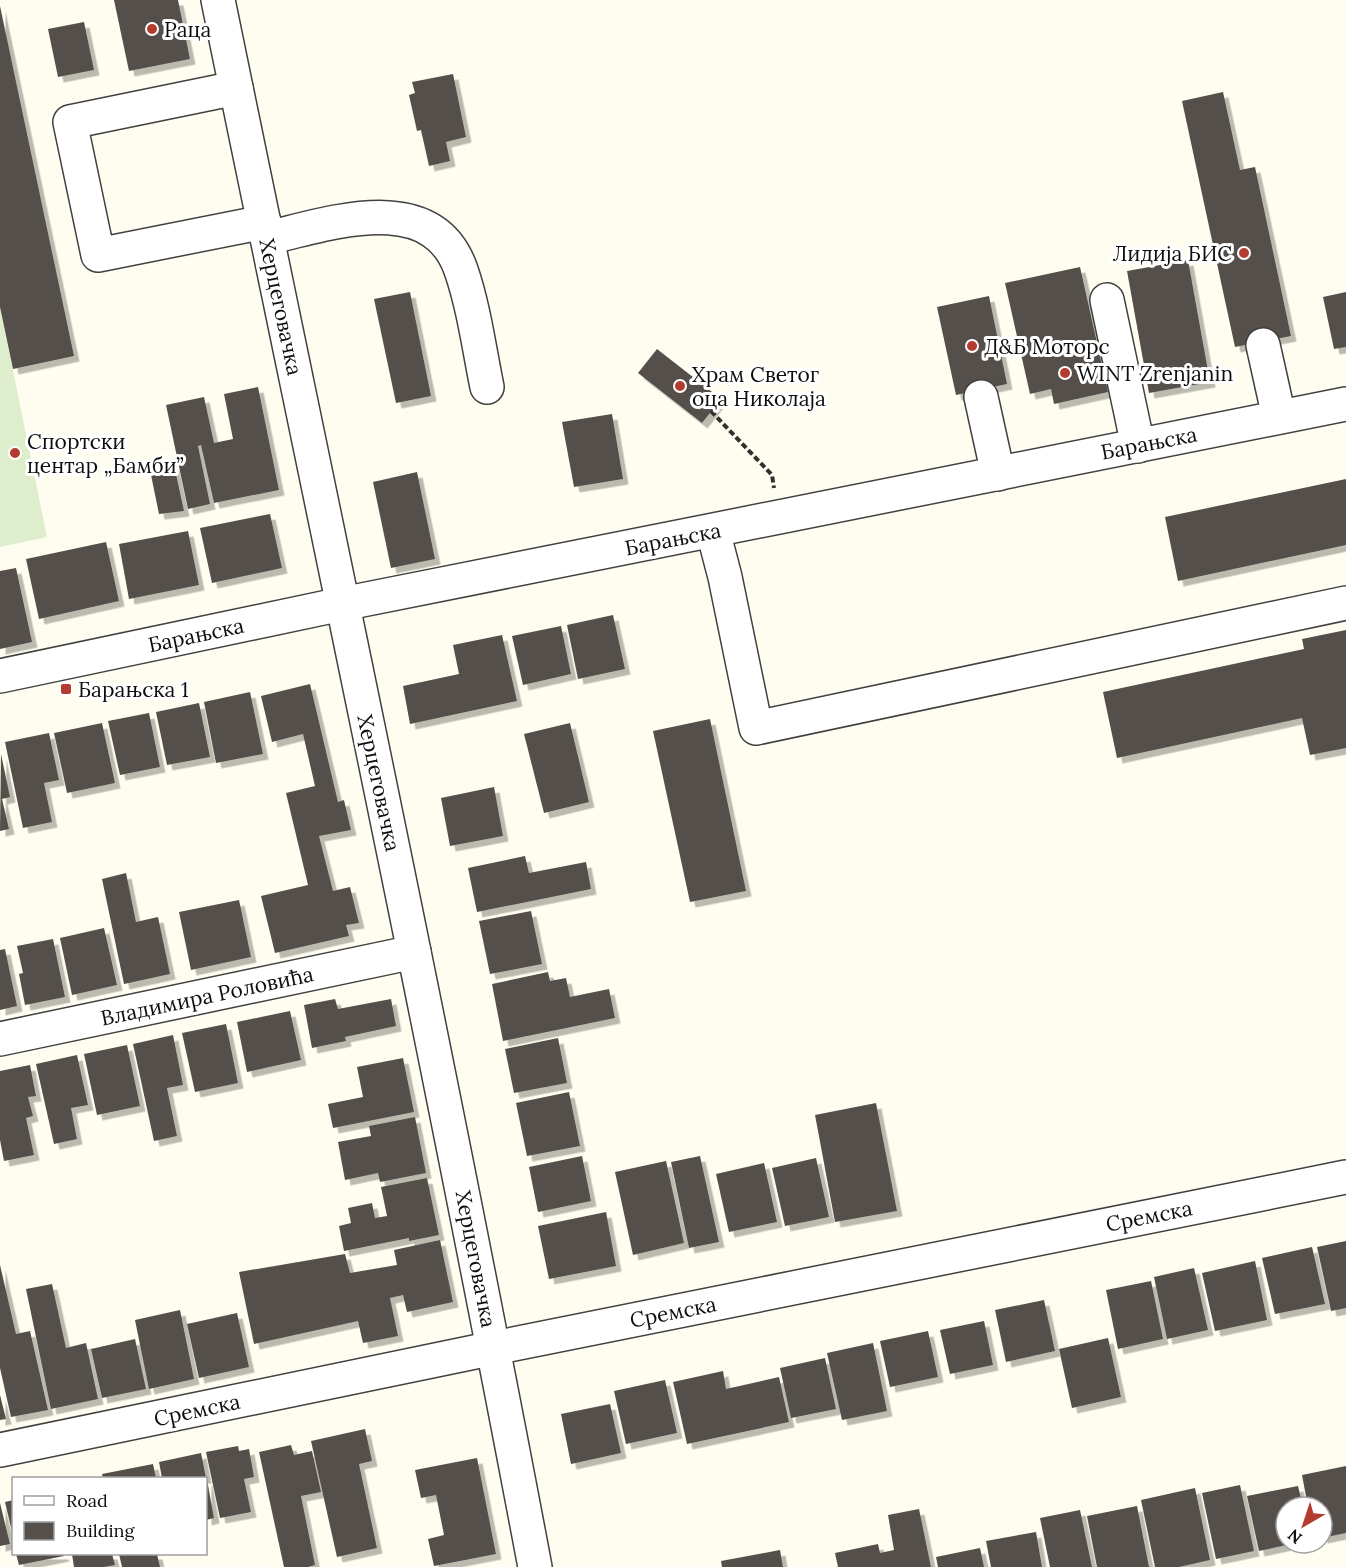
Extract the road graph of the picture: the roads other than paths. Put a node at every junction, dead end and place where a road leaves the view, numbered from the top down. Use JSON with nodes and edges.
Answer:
{"nodes":[{"id":1,"x":218,"y":0,"type":"edge"},
{"id":2,"x":236,"y":88,"type":"junction"},
{"id":3,"x":265,"y":230,"type":"junction"},
{"id":4,"x":1107,"y":300,"type":"dead end"},
{"id":5,"x":1263,"y":345,"type":"dead end"},
{"id":6,"x":487,"y":387,"type":"dead end"},
{"id":7,"x":981,"y":397,"type":"dead end"},
{"id":8,"x":1346,"y":404,"type":"edge"},
{"id":9,"x":1279,"y":417,"type":"junction"},
{"id":10,"x":1138,"y":446,"type":"junction"},
{"id":11,"x":998,"y":474,"type":"junction"},
{"id":12,"x":713,"y":531,"type":"junction"},
{"id":13,"x":1346,"y":603,"type":"edge"},
{"id":14,"x":342,"y":604,"type":"junction"},
{"id":15,"x":0,"y":676,"type":"edge"},
{"id":16,"x":414,"y":952,"type":"junction"},
{"id":17,"x":0,"y":1039,"type":"edge"},
{"id":18,"x":1346,"y":1177,"type":"edge"},
{"id":19,"x":494,"y":1348,"type":"junction"},
{"id":20,"x":0,"y":1450,"type":"edge"},
{"id":21,"x":535,"y":1567,"type":"edge"}],
"edges":[{"from":1,"to":2,"type":"street","name":"Херцеговачка"},
{"from":2,"to":3,"type":"street","name":"Херцеговачка"},
{"from":2,"to":3,"type":"street"},
{"from":3,"to":6,"type":"street"},
{"from":3,"to":14,"type":"street","name":"Херцеговачка"},
{"from":4,"to":10,"type":"street"},
{"from":5,"to":9,"type":"street"},
{"from":7,"to":11,"type":"street"},
{"from":8,"to":9,"type":"street","name":"Барањска"},
{"from":9,"to":10,"type":"street","name":"Барањска"},
{"from":10,"to":11,"type":"street","name":"Барањска"},
{"from":11,"to":12,"type":"street","name":"Барањска"},
{"from":12,"to":13,"type":"street"},
{"from":12,"to":14,"type":"street","name":"Барањска"},
{"from":14,"to":15,"type":"street","name":"Барањска"},
{"from":14,"to":16,"type":"street","name":"Херцеговачка"},
{"from":16,"to":17,"type":"street","name":"Владимира Роловића"},
{"from":16,"to":19,"type":"street","name":"Херцеговачка"},
{"from":18,"to":19,"type":"street","name":"Сремска"},
{"from":19,"to":20,"type":"street","name":"Сремска"},
{"from":19,"to":21,"type":"street","name":"Херцеговачка"}]}
